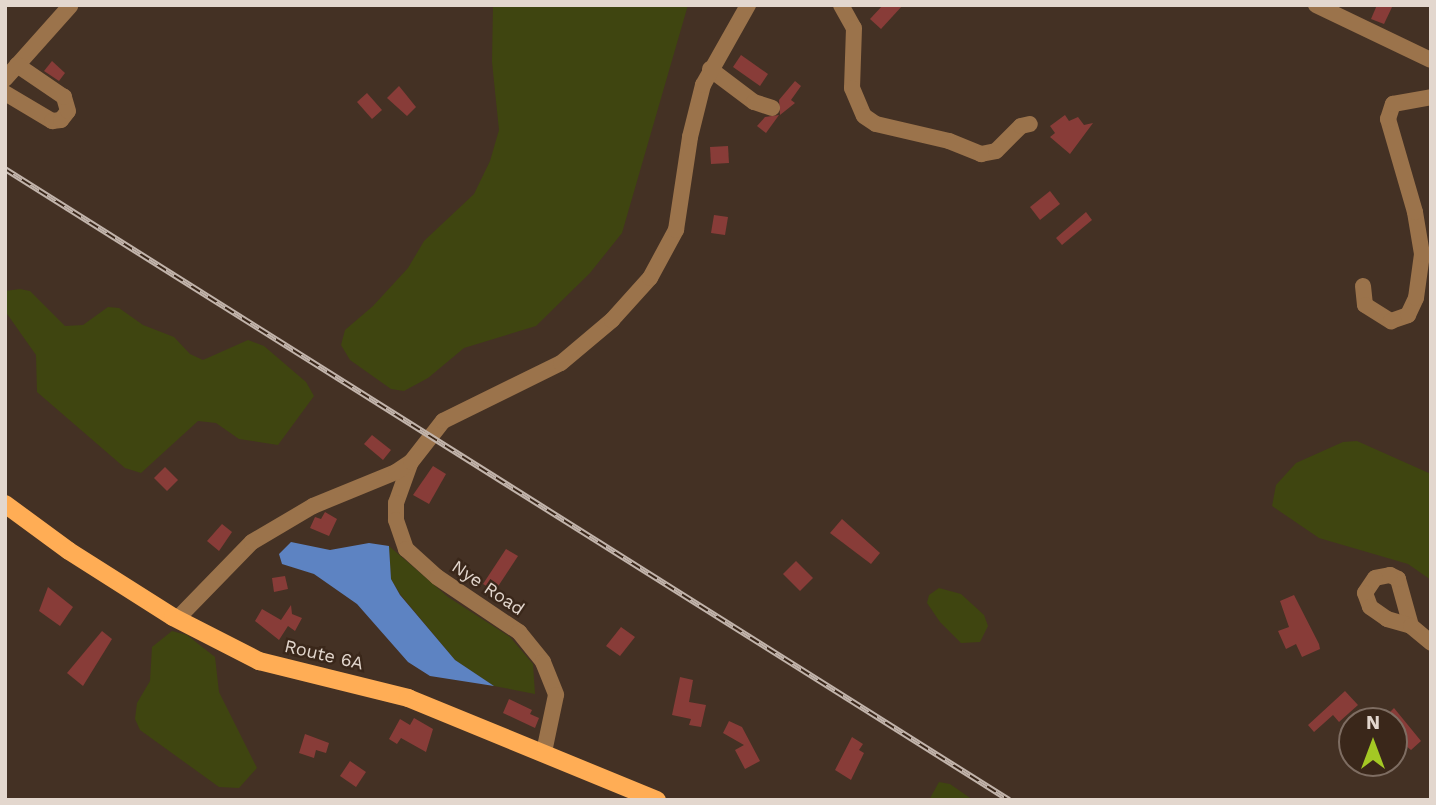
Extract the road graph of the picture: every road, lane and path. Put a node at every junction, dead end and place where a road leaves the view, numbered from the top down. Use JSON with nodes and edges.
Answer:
{"nodes":[{"id":1,"x":748,"y":5,"type":"edge"},
{"id":2,"x":841,"y":5,"type":"edge"},
{"id":3,"x":1316,"y":5,"type":"edge"},
{"id":4,"x":70,"y":6,"type":"edge"},
{"id":5,"x":1431,"y":60,"type":"edge"},
{"id":6,"x":17,"y":65,"type":"junction"},
{"id":7,"x":710,"y":69,"type":"junction"},
{"id":8,"x":5,"y":79,"type":"edge"},
{"id":9,"x":5,"y":93,"type":"edge"},
{"id":10,"x":1431,"y":97,"type":"edge"},
{"id":11,"x":772,"y":108,"type":"dead end"},
{"id":12,"x":1030,"y":124,"type":"dead end"},
{"id":13,"x":1363,"y":286,"type":"dead end"},
{"id":14,"x":411,"y":462,"type":"junction"},
{"id":15,"x":5,"y":503,"type":"edge"},
{"id":16,"x":177,"y":619,"type":"junction"},
{"id":17,"x":1411,"y":626,"type":"dead end"},
{"id":18,"x":1431,"y":643,"type":"edge"},
{"id":19,"x":544,"y":752,"type":"junction"},
{"id":20,"x":657,"y":800,"type":"edge"}],
"edges":[{"from":1,"to":7,"type":"street"},
{"from":2,"to":12,"type":"street"},
{"from":3,"to":5,"type":"street"},
{"from":4,"to":6,"type":"street"},
{"from":6,"to":8,"type":"street"},
{"from":6,"to":9,"type":"street"},
{"from":7,"to":11,"type":"street"},
{"from":7,"to":14,"type":"street"},
{"from":10,"to":13,"type":"street"},
{"from":14,"to":16,"type":"street"},
{"from":14,"to":19,"type":"street","name":"Nye Road"},
{"from":15,"to":16,"type":"main road","name":"Route 6A"},
{"from":16,"to":19,"type":"main road","name":"Route 6A"},
{"from":17,"to":18,"type":"street"},
{"from":19,"to":20,"type":"main road","name":"Route 6A"}]}
